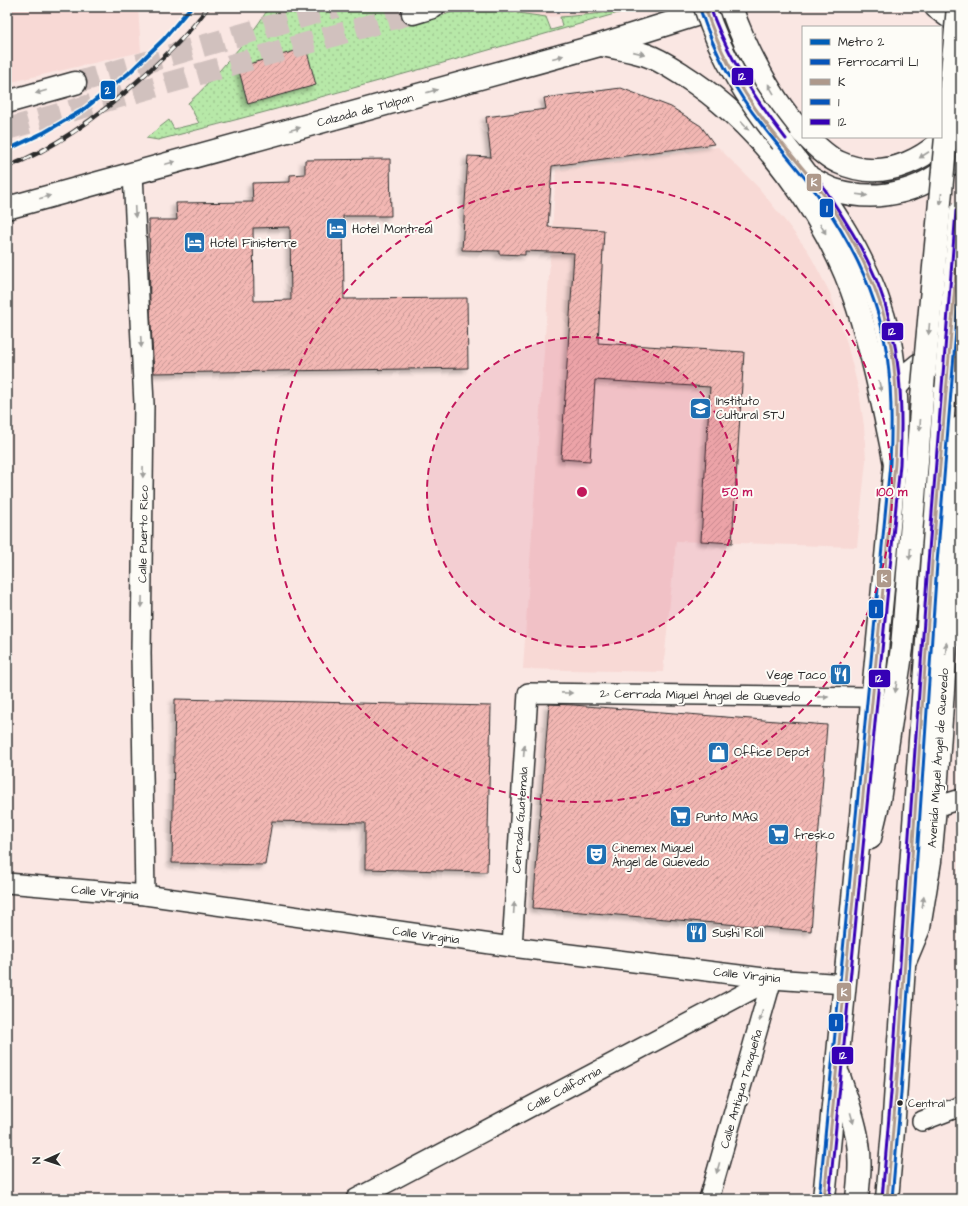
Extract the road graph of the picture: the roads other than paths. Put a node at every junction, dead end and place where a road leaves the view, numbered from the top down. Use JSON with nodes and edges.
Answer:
{"nodes":[{"id":1,"x":705,"y":7,"type":"edge"},
{"id":2,"x":720,"y":7,"type":"edge"},
{"id":3,"x":731,"y":7,"type":"edge"},
{"id":4,"x":936,"y":7,"type":"edge"},
{"id":5,"x":958,"y":7,"type":"edge"},
{"id":6,"x":961,"y":29,"type":"edge"},
{"id":7,"x":600,"y":45,"type":"junction"},
{"id":8,"x":75,"y":83,"type":"tunnel mouth"},
{"id":9,"x":7,"y":102,"type":"edge"},
{"id":10,"x":961,"y":117,"type":"edge"},
{"id":11,"x":802,"y":132,"type":"edge"},
{"id":12,"x":808,"y":138,"type":"edge"},
{"id":13,"x":961,"y":153,"type":"edge"},
{"id":14,"x":133,"y":173,"type":"junction"},
{"id":15,"x":812,"y":179,"type":"junction"},
{"id":16,"x":7,"y":208,"type":"edge"},
{"id":17,"x":961,"y":210,"type":"edge"},
{"id":18,"x":954,"y":368,"type":"edge"},
{"id":19,"x":896,"y":387,"type":"junction"},
{"id":20,"x":961,"y":427,"type":"edge"},
{"id":21,"x":894,"y":464,"type":"junction"},
{"id":22,"x":528,"y":693,"type":"joint"},
{"id":23,"x":872,"y":697,"type":"junction"},
{"id":24,"x":961,"y":799,"type":"edge"},
{"id":25,"x":935,"y":807,"type":"junction"},
{"id":26,"x":7,"y":883,"type":"edge"},
{"id":27,"x":145,"y":895,"type":"junction"},
{"id":28,"x":851,"y":912,"type":"junction"},
{"id":29,"x":512,"y":947,"type":"junction"},
{"id":30,"x":904,"y":966,"type":"junction"},
{"id":31,"x":772,"y":979,"type":"junction"},
{"id":32,"x":845,"y":984,"type":"junction"},
{"id":33,"x":836,"y":1068,"type":"junction"},
{"id":34,"x":961,"y":1106,"type":"edge"},
{"id":35,"x":922,"y":1121,"type":"dead end"},
{"id":36,"x":356,"y":1199,"type":"edge"},
{"id":37,"x":709,"y":1199,"type":"edge"},
{"id":38,"x":824,"y":1199,"type":"edge"},
{"id":39,"x":857,"y":1199,"type":"edge"},
{"id":40,"x":887,"y":1199,"type":"edge"}],
"edges":[{"from":1,"to":15,"type":"main road","bridge":true},
{"from":2,"to":7,"type":"main road","name":"Calzada de Tlalpan"},
{"from":11,"to":3,"type":"main road","one_way":true},
{"from":4,"to":6,"type":"main road"},
{"from":5,"to":28,"type":"main road","one_way":true,"bridge":true},
{"from":14,"to":7,"type":"main road","name":"Calzada de Tlalpan","one_way":true},
{"from":7,"to":21,"type":"main road","one_way":true},
{"from":8,"to":9,"type":"main road","one_way":true},
{"from":10,"to":12,"type":"main road","one_way":true},
{"from":15,"to":13,"type":"main road","one_way":true},
{"from":16,"to":14,"type":"main road","name":"Calzada de Tlalpan","one_way":true},
{"from":14,"to":27,"type":"street","name":"Calle Puerto Rico","one_way":true},
{"from":15,"to":19,"type":"main road"},
{"from":17,"to":18,"type":"main road","name":"Avenida Miguel Ángel de Quevedo","bridge":true},
{"from":18,"to":19,"type":"main road"},
{"from":18,"to":30,"type":"main road","name":"Avenida Miguel Ángel de Quevedo"},
{"from":19,"to":21,"type":"main road"},
{"from":25,"to":20,"type":"main road","name":"Avenida Miguel Ángel de Quevedo","one_way":true},
{"from":21,"to":23,"type":"main road"},
{"from":22,"to":23,"type":"street","name":"2ª Cerrada Miguel Ángel de Quevedo","one_way":true},
{"from":29,"to":22,"type":"street","name":"Cerrada Guatemala","one_way":true},
{"from":23,"to":28,"type":"main road"},
{"from":24,"to":25,"type":"street"},
{"from":30,"to":25,"type":"main road","name":"Avenida Miguel Ángel de Quevedo","one_way":true},
{"from":26,"to":27,"type":"street","name":"Calle Virginia"},
{"from":27,"to":29,"type":"street","name":"Calle Virginia"},
{"from":28,"to":32,"type":"main road"},
{"from":29,"to":31,"type":"street","name":"Calle Virginia"},
{"from":30,"to":40,"type":"main road","name":"Avenida Miguel Ángel de Quevedo"},
{"from":31,"to":32,"type":"street","name":"Calle Virginia"},
{"from":31,"to":36,"type":"street","name":"Calle California"},
{"from":31,"to":37,"type":"street","name":"Calle Antigua Taxqueña","one_way":true},
{"from":32,"to":33,"type":"main road"},
{"from":33,"to":38,"type":"main road"},
{"from":33,"to":39,"type":"main road","one_way":true},
{"from":34,"to":35,"type":"street"}]}
